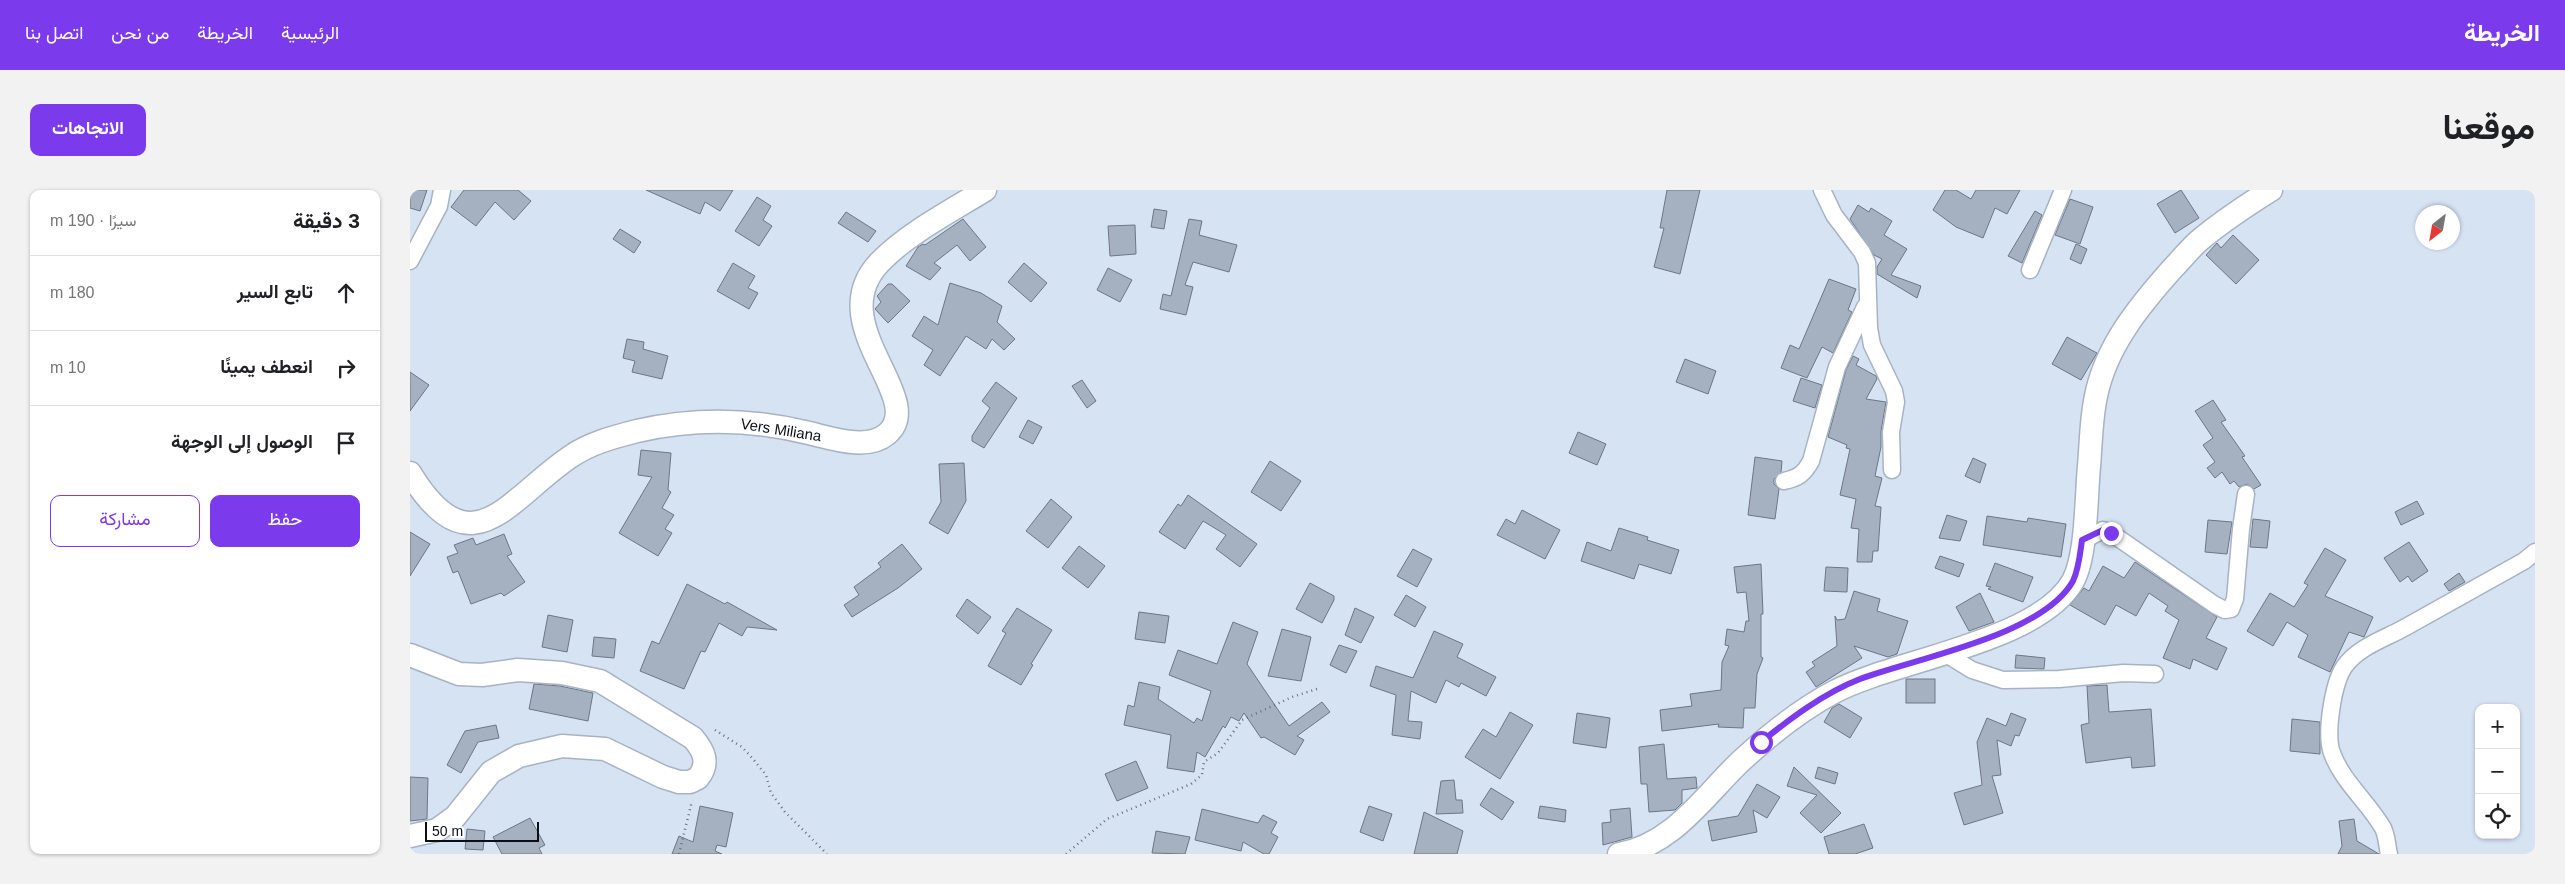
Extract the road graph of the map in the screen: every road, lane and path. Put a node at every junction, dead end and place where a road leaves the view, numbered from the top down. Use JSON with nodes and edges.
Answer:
{"nodes":[{"id":1,"x":442,"y":190,"type":"edge"},
{"id":2,"x":985,"y":190,"type":"edge"},
{"id":3,"x":1822,"y":190,"type":"edge"},
{"id":4,"x":2063,"y":190,"type":"edge"},
{"id":5,"x":2272,"y":190,"type":"edge"},
{"id":6,"x":410,"y":261,"type":"edge"},
{"id":7,"x":2030,"y":270,"type":"dead end"},
{"id":8,"x":1868,"y":300,"type":"junction"},
{"id":9,"x":1892,"y":470,"type":"dead end"},
{"id":10,"x":410,"y":473,"type":"edge"},
{"id":11,"x":1784,"y":481,"type":"dead end"},
{"id":12,"x":2246,"y":494,"type":"dead end"},
{"id":13,"x":2082,"y":540,"type":"junction"},
{"id":14,"x":2535,"y":552,"type":"edge"},
{"id":15,"x":1946,"y":654,"type":"junction"},
{"id":16,"x":410,"y":655,"type":"edge"},
{"id":17,"x":2155,"y":674,"type":"dead end"},
{"id":18,"x":1317,"y":689,"type":"dead end"},
{"id":19,"x":715,"y":730,"type":"dead end"},
{"id":20,"x":696,"y":780,"type":"junction"},
{"id":21,"x":410,"y":836,"type":"edge"},
{"id":22,"x":679,"y":854,"type":"edge"},
{"id":23,"x":827,"y":854,"type":"edge"},
{"id":24,"x":1066,"y":854,"type":"edge"},
{"id":25,"x":1619,"y":854,"type":"edge"},
{"id":26,"x":2389,"y":854,"type":"edge"}],
"edges":[{"from":1,"to":6,"type":"street"},
{"from":2,"to":10,"type":"main road","name":"Vers Miliana"},
{"from":3,"to":8,"type":"street"},
{"from":4,"to":7,"type":"street"},
{"from":5,"to":13,"type":"main road"},
{"from":8,"to":9,"type":"street"},
{"from":8,"to":11,"type":"street"},
{"from":12,"to":13,"type":"street"},
{"from":13,"to":15,"type":"main road"},
{"from":14,"to":26,"type":"street"},
{"from":15,"to":17,"type":"street"},
{"from":15,"to":25,"type":"main road"},
{"from":16,"to":20,"type":"main road"},
{"from":18,"to":24,"type":"path"},
{"from":19,"to":23,"type":"path"},
{"from":20,"to":21,"type":"main road"},
{"from":20,"to":22,"type":"path"}]}
